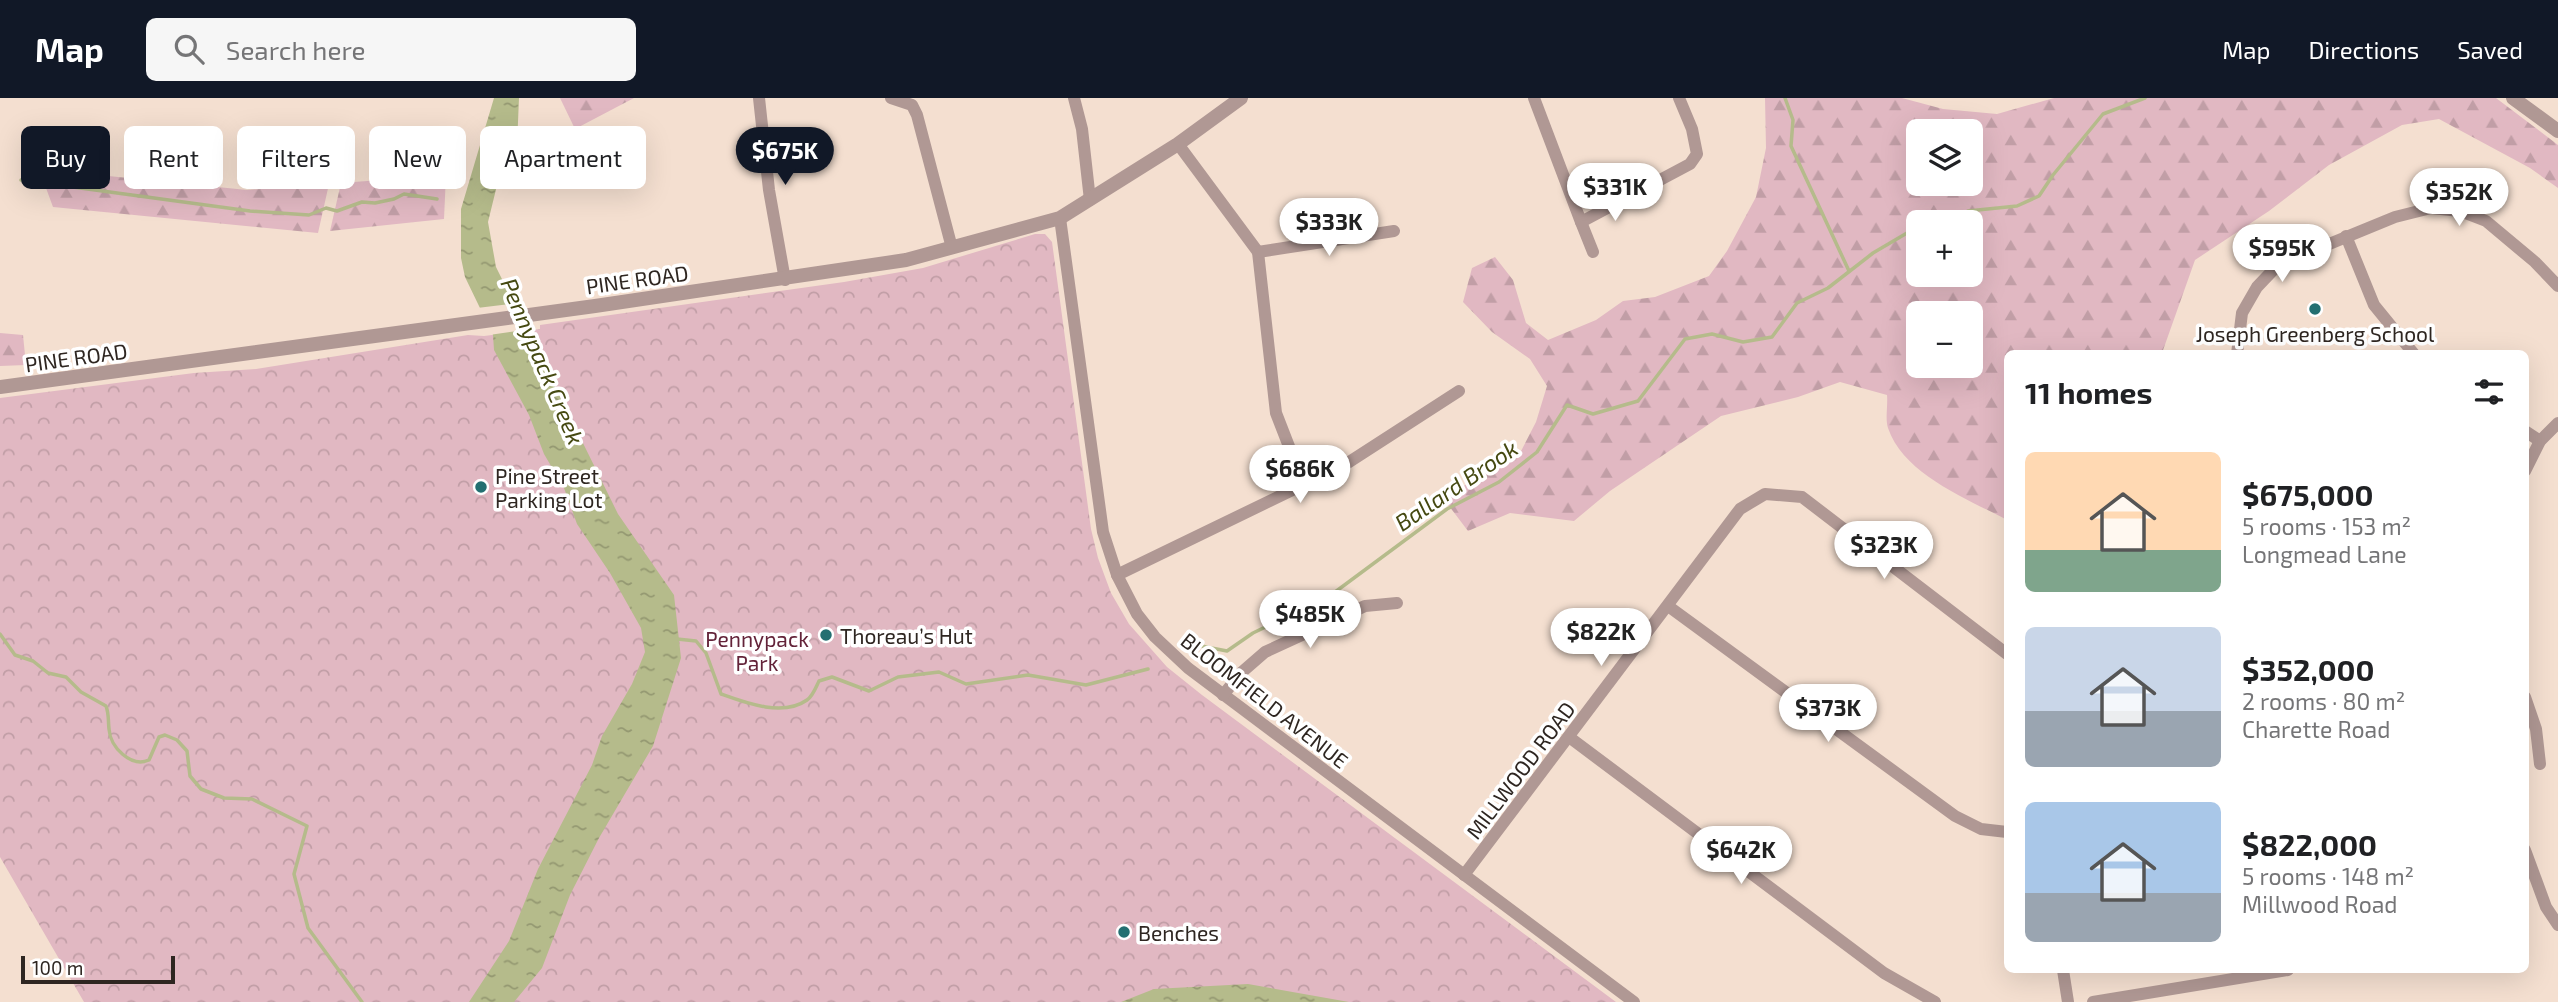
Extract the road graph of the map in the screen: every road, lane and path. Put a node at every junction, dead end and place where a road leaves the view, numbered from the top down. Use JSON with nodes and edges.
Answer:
{"nodes":[{"id":1,"x":759,"y":98,"type":"edge"},
{"id":2,"x":891,"y":98,"type":"edge"},
{"id":3,"x":1074,"y":98,"type":"edge"},
{"id":4,"x":1241,"y":98,"type":"edge"},
{"id":5,"x":1534,"y":98,"type":"edge"},
{"id":6,"x":1679,"y":98,"type":"edge"},
{"id":7,"x":2513,"y":98,"type":"edge"},
{"id":8,"x":2558,"y":131,"type":"edge"},
{"id":9,"x":1178,"y":144,"type":"junction"},
{"id":10,"x":1090,"y":200,"type":"junction"},
{"id":11,"x":1060,"y":218,"type":"junction"},
{"id":12,"x":1581,"y":222,"type":"junction"},
{"id":13,"x":1394,"y":231,"type":"dead end"},
{"id":14,"x":2346,"y":236,"type":"junction"},
{"id":15,"x":952,"y":248,"type":"junction"},
{"id":16,"x":1258,"y":252,"type":"junction"},
{"id":17,"x":1593,"y":252,"type":"dead end"},
{"id":18,"x":785,"y":280,"type":"junction"},
{"id":19,"x":2558,"y":286,"type":"edge"},
{"id":20,"x":2237,"y":350,"type":"edge"},
{"id":21,"x":2411,"y":350,"type":"edge"},
{"id":22,"x":0,"y":387,"type":"edge"},
{"id":23,"x":1459,"y":391,"type":"dead end"},
{"id":24,"x":2558,"y":423,"type":"edge"},
{"id":25,"x":2529,"y":434,"type":"edge"},
{"id":26,"x":2540,"y":441,"type":"junction"},
{"id":27,"x":2529,"y":463,"type":"edge"},
{"id":28,"x":1304,"y":485,"type":"junction"},
{"id":29,"x":1117,"y":575,"type":"junction"},
{"id":30,"x":1397,"y":603,"type":"dead end"},
{"id":31,"x":1668,"y":606,"type":"junction"},
{"id":32,"x":2004,"y":652,"type":"edge"},
{"id":33,"x":1223,"y":695,"type":"junction"},
{"id":34,"x":2529,"y":709,"type":"edge"},
{"id":35,"x":1569,"y":737,"type":"junction"},
{"id":36,"x":2540,"y":764,"type":"dead end"},
{"id":37,"x":2004,"y":832,"type":"edge"},
{"id":38,"x":2529,"y":861,"type":"edge"},
{"id":39,"x":1464,"y":875,"type":"junction"},
{"id":40,"x":2558,"y":925,"type":"edge"},
{"id":41,"x":2063,"y":973,"type":"edge"},
{"id":42,"x":2229,"y":974,"type":"edge"},
{"id":43,"x":1634,"y":1002,"type":"edge"},
{"id":44,"x":1935,"y":1002,"type":"edge"},
{"id":45,"x":2068,"y":1002,"type":"edge"},
{"id":46,"x":2093,"y":1002,"type":"edge"}],
"edges":[{"from":1,"to":18,"type":"street"},
{"from":2,"to":15,"type":"street"},
{"from":3,"to":10,"type":"street"},
{"from":4,"to":9,"type":"street","name":"PINE ROAD"},
{"from":5,"to":12,"type":"street"},
{"from":6,"to":12,"type":"street"},
{"from":7,"to":8,"type":"street"},
{"from":9,"to":10,"type":"street","name":"PINE ROAD"},
{"from":9,"to":16,"type":"street"},
{"from":10,"to":11,"type":"street","name":"PINE ROAD"},
{"from":11,"to":15,"type":"street","name":"PINE ROAD"},
{"from":11,"to":29,"type":"street","name":"BLOOMFIELD AVENUE"},
{"from":12,"to":17,"type":"street"},
{"from":13,"to":16,"type":"street"},
{"from":14,"to":19,"type":"street"},
{"from":14,"to":20,"type":"street"},
{"from":14,"to":21,"type":"street"},
{"from":15,"to":18,"type":"street","name":"PINE ROAD"},
{"from":16,"to":28,"type":"street"},
{"from":18,"to":22,"type":"street","name":"PINE ROAD"},
{"from":23,"to":28,"type":"street"},
{"from":24,"to":26,"type":"street"},
{"from":25,"to":26,"type":"street"},
{"from":26,"to":27,"type":"street"},
{"from":28,"to":29,"type":"street"},
{"from":29,"to":33,"type":"street","name":"BLOOMFIELD AVENUE"},
{"from":30,"to":33,"type":"street"},
{"from":31,"to":32,"type":"street","name":"MILLWOOD ROAD"},
{"from":31,"to":35,"type":"street","name":"MILLWOOD ROAD"},
{"from":31,"to":37,"type":"street"},
{"from":33,"to":39,"type":"street","name":"BLOOMFIELD AVENUE"},
{"from":34,"to":36,"type":"street"},
{"from":35,"to":39,"type":"street","name":"MILLWOOD ROAD"},
{"from":35,"to":44,"type":"street"},
{"from":38,"to":40,"type":"street"},
{"from":39,"to":43,"type":"street","name":"BLOOMFIELD AVENUE"},
{"from":41,"to":45,"type":"street"},
{"from":42,"to":46,"type":"street"}]}
